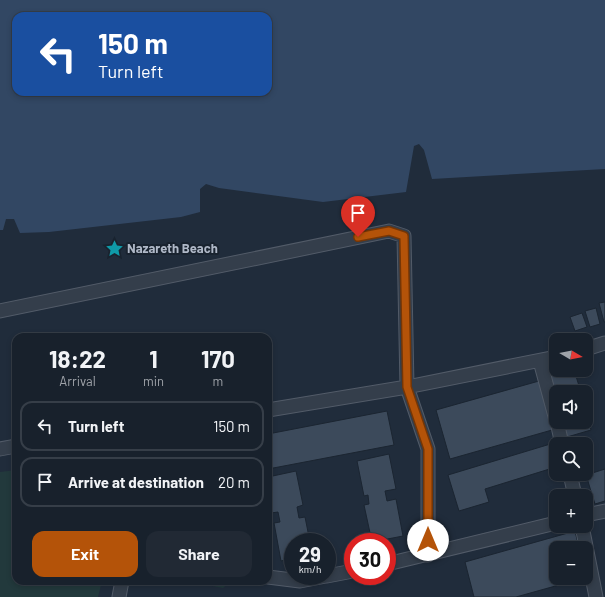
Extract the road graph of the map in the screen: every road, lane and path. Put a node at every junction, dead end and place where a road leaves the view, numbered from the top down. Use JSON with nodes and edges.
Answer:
{"nodes":[{"id":1,"x":0,"y":311,"type":"edge"},
{"id":2,"x":605,"y":343,"type":"edge"},
{"id":3,"x":593,"y":347,"type":"edge"},
{"id":4,"x":549,"y":359,"type":"edge"},
{"id":5,"x":540,"y":361,"type":"junction"},
{"id":6,"x":407,"y":387,"type":"junction"},
{"id":7,"x":549,"y":395,"type":"edge"},
{"id":8,"x":272,"y":409,"type":"edge"},
{"id":9,"x":12,"y":446,"type":"edge"},
{"id":10,"x":0,"y":448,"type":"edge"},
{"id":11,"x":605,"y":511,"type":"edge"},
{"id":12,"x":593,"y":514,"type":"edge"},
{"id":13,"x":549,"y":524,"type":"edge"},
{"id":14,"x":583,"y":533,"type":"edge"},
{"id":15,"x":428,"y":555,"type":"junction"},
{"id":16,"x":396,"y":562,"type":"edge"},
{"id":17,"x":272,"y":578,"type":"edge"},
{"id":18,"x":284,"y":579,"type":"edge"},
{"id":19,"x":121,"y":585,"type":"edge"},
{"id":20,"x":118,"y":597,"type":"edge"},
{"id":21,"x":596,"y":597,"type":"edge"}],
"edges":[{"from":1,"to":6,"type":"street"},
{"from":2,"to":3,"type":"street"},
{"from":4,"to":5,"type":"street"},
{"from":5,"to":6,"type":"street"},
{"from":5,"to":7,"type":"street"},
{"from":6,"to":8,"type":"street"},
{"from":6,"to":15,"type":"street"},
{"from":9,"to":10,"type":"street"},
{"from":11,"to":12,"type":"street"},
{"from":13,"to":15,"type":"street"},
{"from":14,"to":21,"type":"street"},
{"from":15,"to":16,"type":"street"},
{"from":17,"to":18,"type":"street"},
{"from":19,"to":20,"type":"street"}]}
